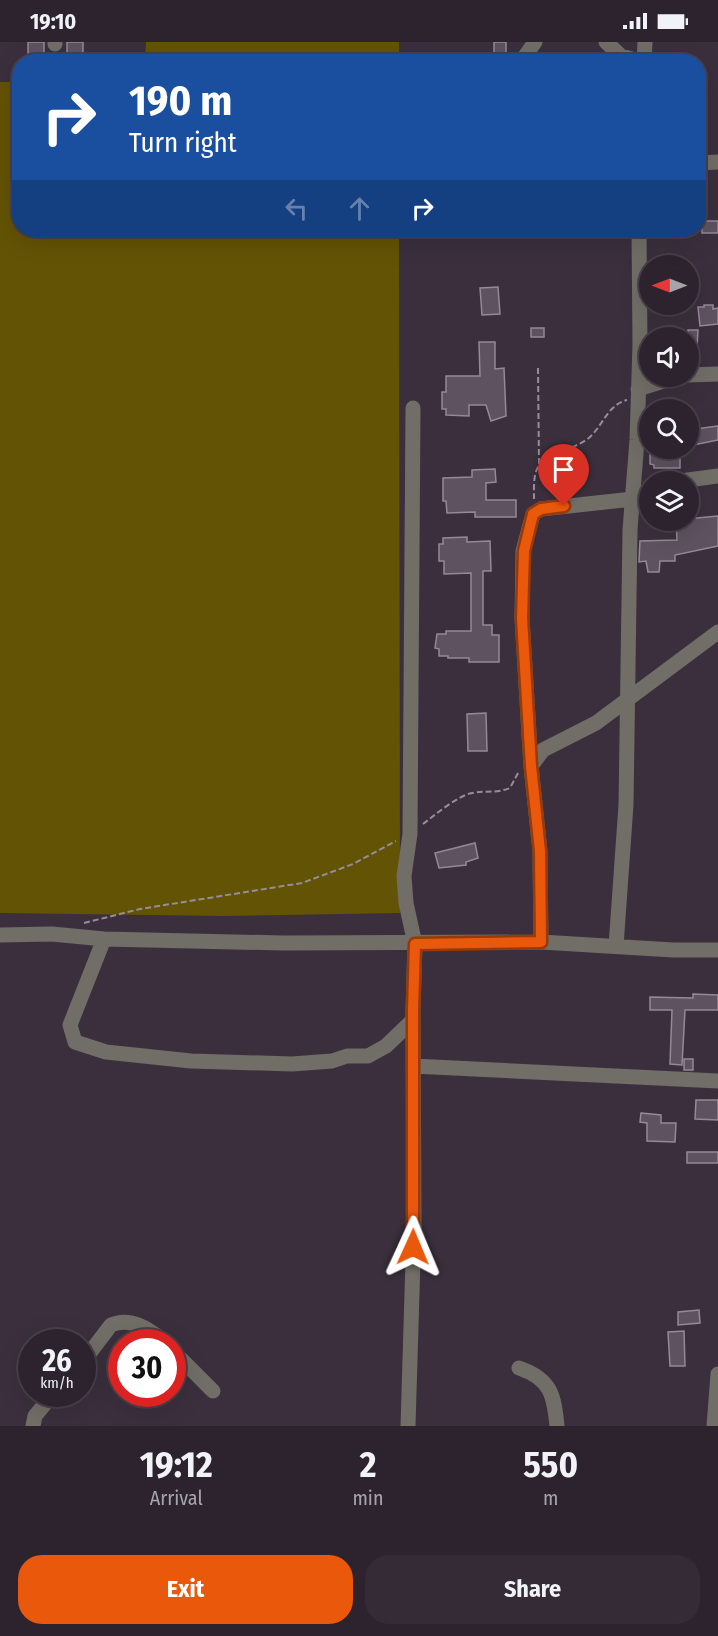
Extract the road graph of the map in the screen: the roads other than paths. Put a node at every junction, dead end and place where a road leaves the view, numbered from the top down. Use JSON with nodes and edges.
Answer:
{"nodes":[{"id":1,"x":606,"y":42,"type":"edge"},
{"id":2,"x":619,"y":54,"type":"edge"},
{"id":3,"x":639,"y":237,"type":"edge"},
{"id":4,"x":699,"y":375,"type":"edge"},
{"id":5,"x":718,"y":375,"type":"edge"},
{"id":6,"x":655,"y":387,"type":"edge"},
{"id":7,"x":638,"y":395,"type":"junction"},
{"id":8,"x":413,"y":408,"type":"dead end"},
{"id":9,"x":718,"y":476,"type":"edge"},
{"id":10,"x":699,"y":479,"type":"edge"},
{"id":11,"x":639,"y":496,"type":"edge"},
{"id":12,"x":633,"y":500,"type":"junction"},
{"id":13,"x":718,"y":632,"type":"edge"},
{"id":14,"x":628,"y":700,"type":"junction"},
{"id":15,"x":531,"y":766,"type":"junction"},
{"id":16,"x":0,"y":935,"type":"edge"},
{"id":17,"x":104,"y":939,"type":"junction"},
{"id":18,"x":541,"y":942,"type":"junction"},
{"id":19,"x":415,"y":944,"type":"junction"},
{"id":20,"x":616,"y":946,"type":"junction"},
{"id":21,"x":718,"y":950,"type":"edge"},
{"id":22,"x":413,"y":1020,"type":"junction"},
{"id":23,"x":413,"y":1066,"type":"junction"},
{"id":24,"x":718,"y":1081,"type":"edge"},
{"id":25,"x":149,"y":1329,"type":"edge"},
{"id":26,"x":96,"y":1345,"type":"edge"},
{"id":27,"x":186,"y":1364,"type":"edge"},
{"id":28,"x":519,"y":1368,"type":"dead end"},
{"id":29,"x":718,"y":1374,"type":"edge"},
{"id":30,"x":213,"y":1391,"type":"dead end"},
{"id":31,"x":42,"y":1407,"type":"edge"},
{"id":32,"x":33,"y":1426,"type":"edge"},
{"id":33,"x":408,"y":1426,"type":"edge"},
{"id":34,"x":557,"y":1426,"type":"edge"},
{"id":35,"x":714,"y":1426,"type":"edge"}],
"edges":[{"from":1,"to":2,"type":"street"},
{"from":3,"to":7,"type":"street"},
{"from":4,"to":5,"type":"street"},
{"from":6,"to":7,"type":"street"},
{"from":7,"to":12,"type":"street"},
{"from":8,"to":19,"type":"street"},
{"from":9,"to":10,"type":"street"},
{"from":11,"to":12,"type":"street"},
{"from":12,"to":14,"type":"street"},
{"from":12,"to":15,"type":"street"},
{"from":13,"to":14,"type":"street"},
{"from":14,"to":15,"type":"street"},
{"from":14,"to":20,"type":"street"},
{"from":15,"to":18,"type":"street"},
{"from":16,"to":17,"type":"street"},
{"from":17,"to":19,"type":"street"},
{"from":17,"to":22,"type":"street"},
{"from":18,"to":19,"type":"street"},
{"from":18,"to":20,"type":"street"},
{"from":19,"to":22,"type":"street"},
{"from":20,"to":21,"type":"street"},
{"from":22,"to":23,"type":"street"},
{"from":23,"to":24,"type":"street"},
{"from":23,"to":33,"type":"street"},
{"from":25,"to":26,"type":"street"},
{"from":27,"to":30,"type":"street"},
{"from":28,"to":34,"type":"street"},
{"from":29,"to":35,"type":"street"},
{"from":31,"to":32,"type":"street"}]}
